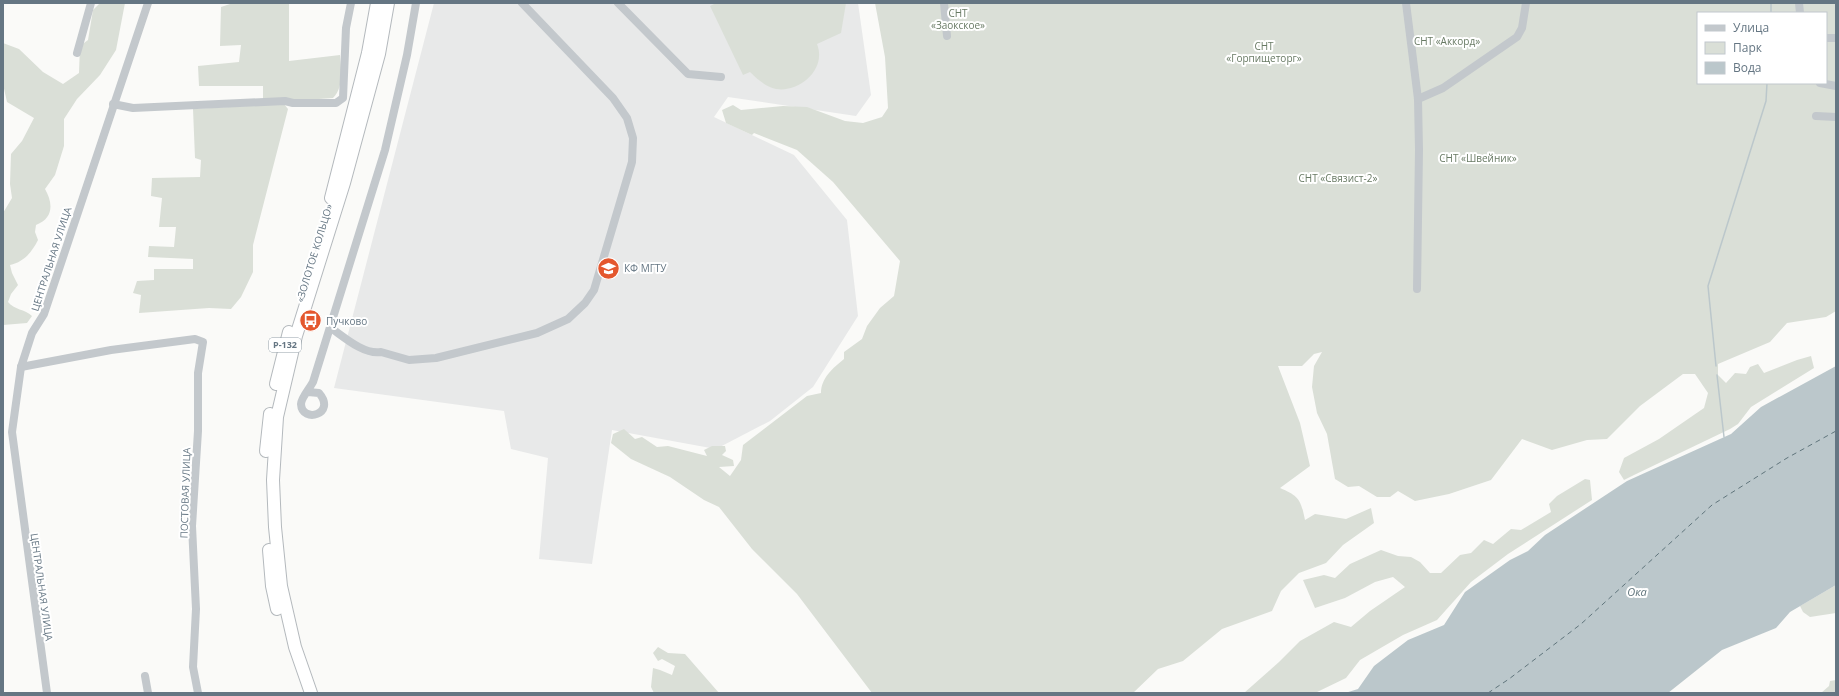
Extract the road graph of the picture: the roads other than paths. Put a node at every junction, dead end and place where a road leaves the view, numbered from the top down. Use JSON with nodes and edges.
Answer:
{"nodes":[{"id":1,"x":91,"y":3,"type":"edge"},
{"id":2,"x":148,"y":3,"type":"edge"},
{"id":3,"x":351,"y":3,"type":"edge"},
{"id":4,"x":377,"y":3,"type":"edge"},
{"id":5,"x":388,"y":3,"type":"edge"},
{"id":6,"x":416,"y":3,"type":"edge"},
{"id":7,"x":522,"y":3,"type":"edge"},
{"id":8,"x":618,"y":3,"type":"edge"},
{"id":9,"x":944,"y":3,"type":"edge"},
{"id":10,"x":1406,"y":3,"type":"edge"},
{"id":11,"x":1526,"y":3,"type":"edge"},
{"id":12,"x":947,"y":36,"type":"dead end"},
{"id":13,"x":77,"y":53,"type":"dead end"},
{"id":14,"x":721,"y":77,"type":"dead end"},
{"id":15,"x":1825,"y":84,"type":"edge"},
{"id":16,"x":1836,"y":86,"type":"edge"},
{"id":17,"x":1418,"y":98,"type":"junction"},
{"id":18,"x":113,"y":104,"type":"junction"},
{"id":19,"x":1816,"y":116,"type":"dead end"},
{"id":20,"x":1836,"y":117,"type":"edge"},
{"id":21,"x":1417,"y":289,"type":"dead end"},
{"id":22,"x":331,"y":328,"type":"junction"},
{"id":23,"x":21,"y":367,"type":"junction"},
{"id":24,"x":313,"y":382,"type":"junction"},
{"id":25,"x":308,"y":392,"type":"junction"},
{"id":26,"x":319,"y":393,"type":"junction"},
{"id":27,"x":145,"y":676,"type":"dead end"},
{"id":28,"x":47,"y":693,"type":"edge"},
{"id":29,"x":148,"y":693,"type":"edge"},
{"id":30,"x":198,"y":693,"type":"edge"},
{"id":31,"x":302,"y":693,"type":"edge"},
{"id":32,"x":311,"y":693,"type":"edge"}],
"edges":[{"from":1,"to":13,"type":"street"},
{"from":2,"to":18,"type":"street","name":"ЦЕНТРАЛЬНАЯ УЛИЦА"},
{"from":3,"to":18,"type":"street"},
{"from":4,"to":31,"type":"highway","name":"«ЗОЛОТОЕ КОЛЬЦО»","number":"Р-132"},
{"from":5,"to":32,"type":"highway","name":"«ЗОЛОТОЕ КОЛЬЦО»","number":"Р-132"},
{"from":6,"to":22,"type":"street"},
{"from":7,"to":22,"type":"street"},
{"from":8,"to":14,"type":"street"},
{"from":9,"to":12,"type":"street"},
{"from":10,"to":17,"type":"street"},
{"from":11,"to":17,"type":"street"},
{"from":15,"to":16,"type":"street"},
{"from":17,"to":21,"type":"street"},
{"from":18,"to":23,"type":"street","name":"ЦЕНТРАЛЬНАЯ УЛИЦА"},
{"from":19,"to":20,"type":"street"},
{"from":22,"to":24,"type":"street"},
{"from":23,"to":28,"type":"street","name":"ЦЕНТРАЛЬНАЯ УЛИЦА"},
{"from":23,"to":30,"type":"street","name":"ПОСТОВАЯ УЛИЦА"},
{"from":24,"to":25,"type":"street"},
{"from":24,"to":26,"type":"street"},
{"from":25,"to":26,"type":"street"},
{"from":25,"to":26,"type":"street"},
{"from":27,"to":29,"type":"street"}]}
